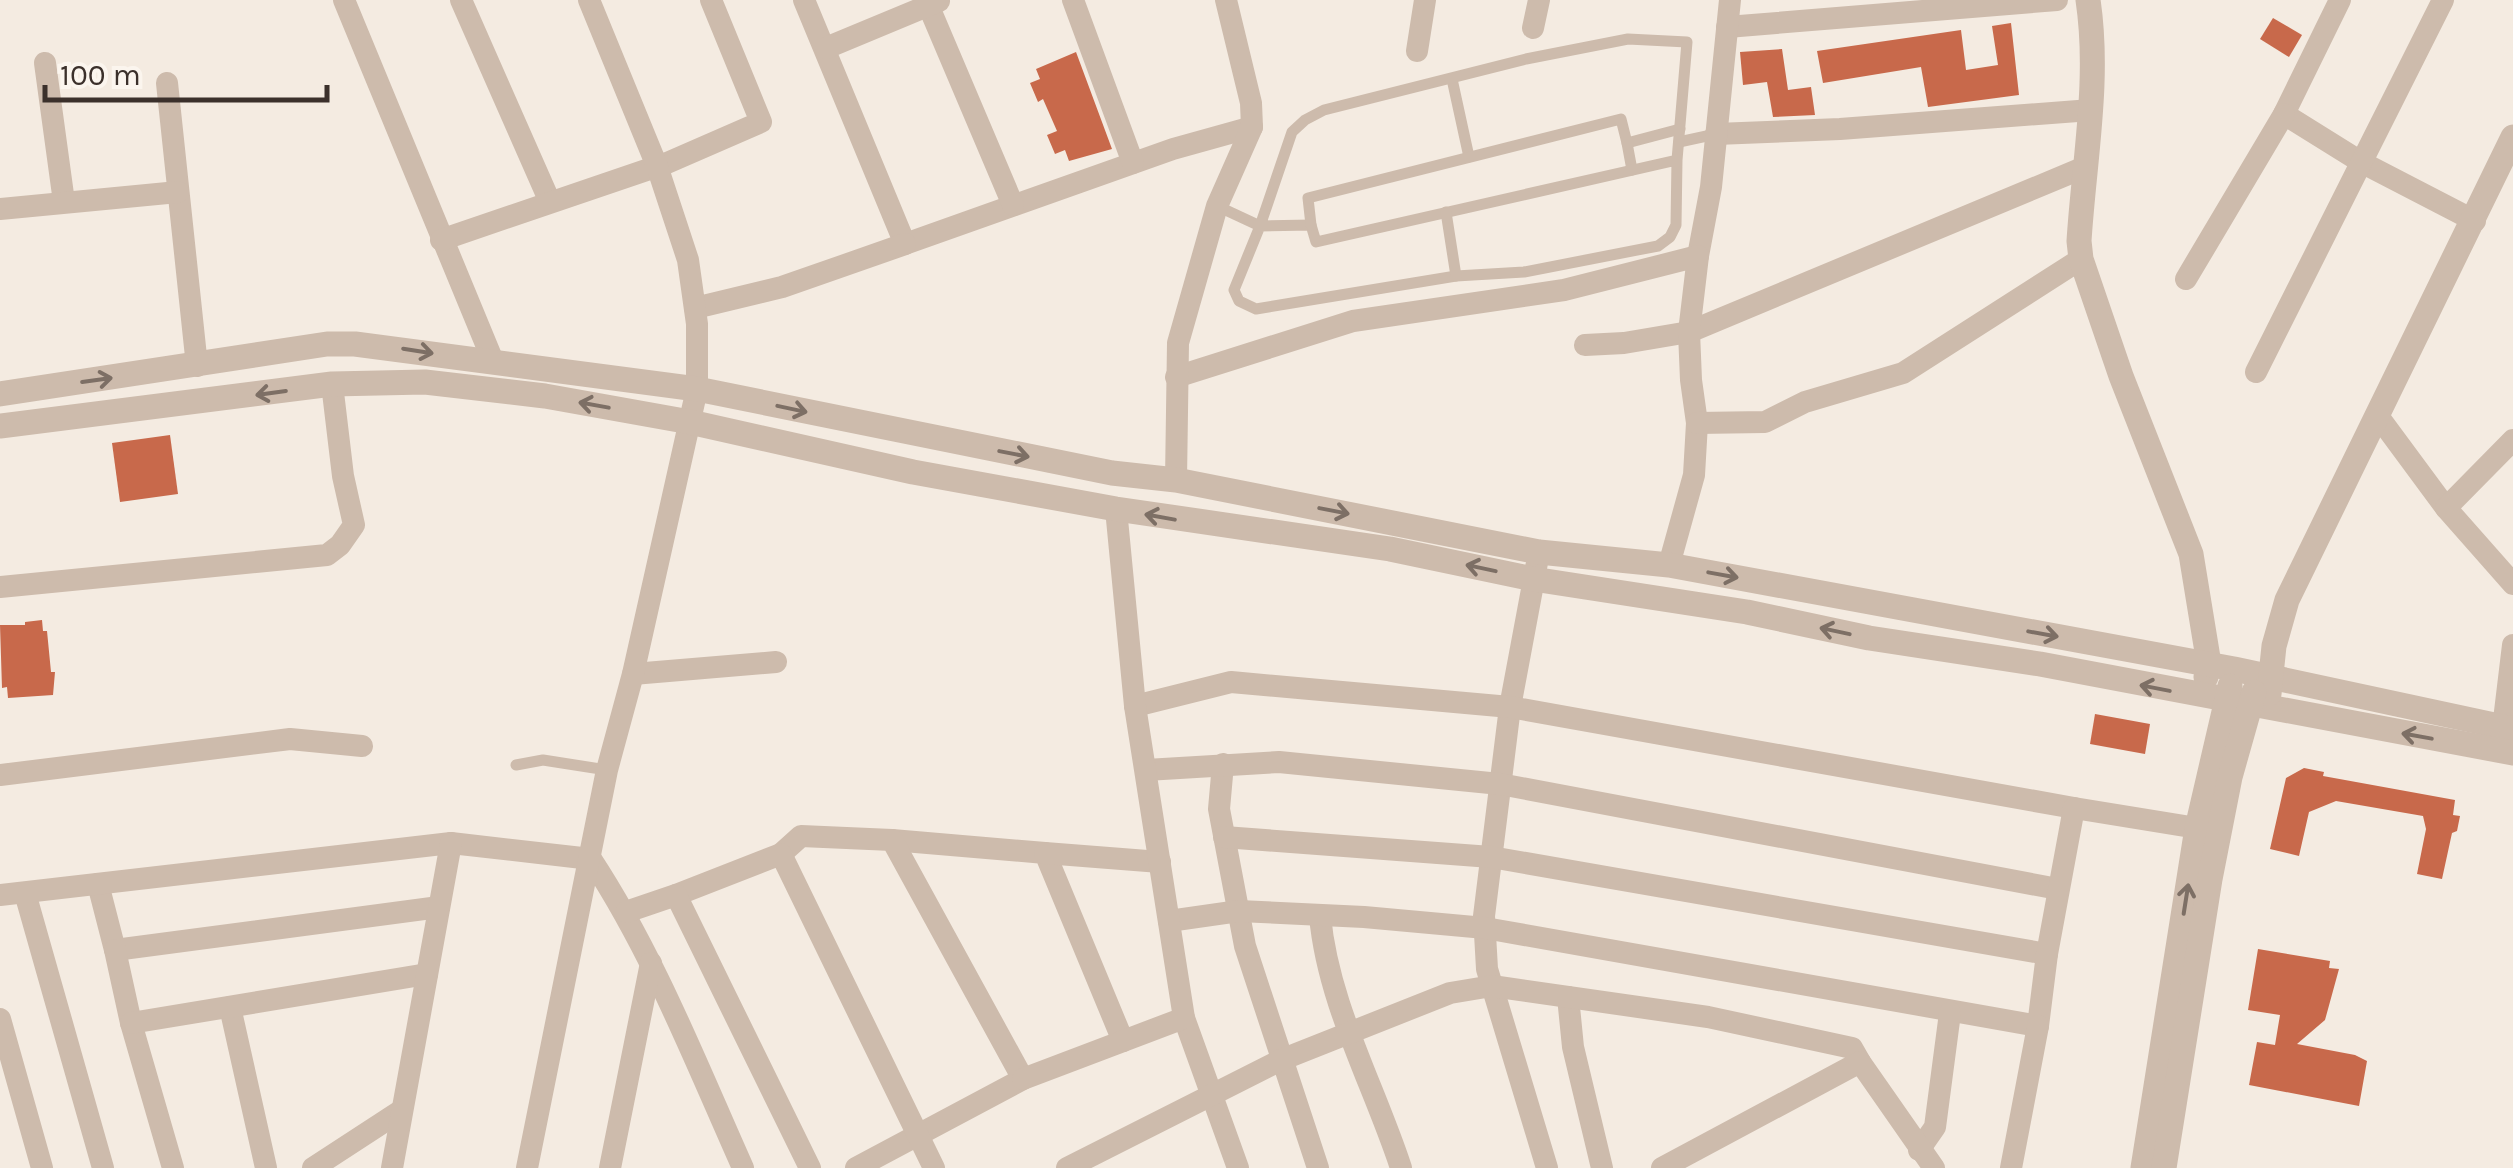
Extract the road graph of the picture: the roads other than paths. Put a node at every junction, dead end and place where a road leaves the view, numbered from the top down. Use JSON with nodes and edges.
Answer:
{"nodes":[{"id":1,"x":344,"y":0,"type":"edge"},
{"id":2,"x":462,"y":0,"type":"edge"},
{"id":3,"x":589,"y":0,"type":"edge"},
{"id":4,"x":711,"y":0,"type":"edge"},
{"id":5,"x":804,"y":0,"type":"edge"},
{"id":6,"x":1073,"y":0,"type":"edge"},
{"id":7,"x":1226,"y":0,"type":"edge"},
{"id":8,"x":1425,"y":0,"type":"edge"},
{"id":9,"x":1539,"y":0,"type":"edge"},
{"id":10,"x":1730,"y":0,"type":"edge"},
{"id":11,"x":2057,"y":0,"type":"edge"},
{"id":12,"x":2088,"y":0,"type":"edge"},
{"id":13,"x":2340,"y":0,"type":"edge"},
{"id":14,"x":2443,"y":0,"type":"edge"},
{"id":15,"x":932,"y":2,"type":"edge"},
{"id":16,"x":1727,"y":27,"type":"junction"},
{"id":17,"x":1533,"y":28,"type":"dead end"},
{"id":18,"x":826,"y":48,"type":"junction"},
{"id":19,"x":1418,"y":50,"type":"dead end"},
{"id":20,"x":46,"y":63,"type":"dead end"},
{"id":21,"x":1452,"y":79,"type":"junction"},
{"id":22,"x":166,"y":82,"type":"dead end"},
{"id":23,"x":2091,"y":110,"type":"junction"},
{"id":24,"x":2284,"y":114,"type":"junction"},
{"id":25,"x":1252,"y":127,"type":"junction"},
{"id":26,"x":1716,"y":134,"type":"junction"},
{"id":27,"x":1679,"y":136,"type":"junction"},
{"id":28,"x":2513,"y":137,"type":"edge"},
{"id":29,"x":1627,"y":142,"type":"junction"},
{"id":30,"x":1469,"y":157,"type":"junction"},
{"id":31,"x":1677,"y":160,"type":"junction"},
{"id":32,"x":2362,"y":162,"type":"junction"},
{"id":33,"x":1133,"y":163,"type":"junction"},
{"id":34,"x":656,"y":166,"type":"junction"},
{"id":35,"x":2085,"y":167,"type":"junction"},
{"id":36,"x":1632,"y":170,"type":"junction"},
{"id":37,"x":2506,"y":170,"type":"edge"},
{"id":38,"x":178,"y":192,"type":"junction"},
{"id":39,"x":64,"y":202,"type":"junction"},
{"id":40,"x":550,"y":202,"type":"junction"},
{"id":41,"x":1013,"y":206,"type":"junction"},
{"id":42,"x":1218,"y":206,"type":"junction"},
{"id":43,"x":0,"y":208,"type":"edge"},
{"id":44,"x":1446,"y":212,"type":"junction"},
{"id":45,"x":2474,"y":220,"type":"junction"},
{"id":46,"x":1311,"y":225,"type":"junction"},
{"id":47,"x":1260,"y":226,"type":"junction"},
{"id":48,"x":441,"y":240,"type":"junction"},
{"id":49,"x":905,"y":244,"type":"junction"},
{"id":50,"x":1698,"y":256,"type":"junction"},
{"id":51,"x":2081,"y":259,"type":"junction"},
{"id":52,"x":1456,"y":276,"type":"junction"},
{"id":53,"x":2186,"y":279,"type":"dead end"},
{"id":54,"x":695,"y":308,"type":"junction"},
{"id":55,"x":1689,"y":332,"type":"junction"},
{"id":56,"x":1585,"y":345,"type":"dead end"},
{"id":57,"x":493,"y":362,"type":"junction"},
{"id":58,"x":197,"y":366,"type":"junction"},
{"id":59,"x":2256,"y":372,"type":"dead end"},
{"id":60,"x":1176,"y":377,"type":"junction"},
{"id":61,"x":332,"y":384,"type":"junction"},
{"id":62,"x":697,"y":390,"type":"junction"},
{"id":63,"x":0,"y":394,"type":"edge"},
{"id":64,"x":2378,"y":416,"type":"junction"},
{"id":65,"x":690,"y":422,"type":"junction"},
{"id":66,"x":1697,"y":424,"type":"junction"},
{"id":67,"x":0,"y":426,"type":"edge"},
{"id":68,"x":2513,"y":440,"type":"edge"},
{"id":69,"x":1176,"y":480,"type":"junction"},
{"id":70,"x":2446,"y":508,"type":"junction"},
{"id":71,"x":1116,"y":510,"type":"junction"},
{"id":72,"x":1539,"y":552,"type":"junction"},
{"id":73,"x":1670,"y":565,"type":"junction"},
{"id":74,"x":1534,"y":579,"type":"junction"},
{"id":75,"x":2513,"y":584,"type":"edge"},
{"id":76,"x":0,"y":586,"type":"edge"},
{"id":77,"x":2513,"y":644,"type":"edge"},
{"id":78,"x":776,"y":662,"type":"dead end"},
{"id":79,"x":2243,"y":672,"type":"junction"},
{"id":80,"x":632,"y":674,"type":"junction"},
{"id":81,"x":2237,"y":703,"type":"junction"},
{"id":82,"x":1134,"y":706,"type":"junction"},
{"id":83,"x":1510,"y":707,"type":"junction"},
{"id":84,"x":2508,"y":728,"type":"edge"},
{"id":85,"x":362,"y":746,"type":"dead end"},
{"id":86,"x":2513,"y":753,"type":"edge"},
{"id":87,"x":1223,"y":764,"type":"junction"},
{"id":88,"x":516,"y":765,"type":"dead end"},
{"id":89,"x":607,"y":770,"type":"junction"},
{"id":90,"x":1146,"y":770,"type":"junction"},
{"id":91,"x":0,"y":775,"type":"edge"},
{"id":92,"x":1500,"y":784,"type":"junction"},
{"id":93,"x":2074,"y":808,"type":"junction"},
{"id":94,"x":2198,"y":828,"type":"junction"},
{"id":95,"x":1224,"y":837,"type":"junction"},
{"id":96,"x":892,"y":840,"type":"junction"},
{"id":97,"x":451,"y":843,"type":"junction"},
{"id":98,"x":781,"y":854,"type":"junction"},
{"id":99,"x":1045,"y":854,"type":"junction"},
{"id":100,"x":1491,"y":858,"type":"junction"},
{"id":101,"x":591,"y":859,"type":"junction"},
{"id":102,"x":1160,"y":862,"type":"junction"},
{"id":103,"x":98,"y":884,"type":"junction"},
{"id":104,"x":2058,"y":889,"type":"junction"},
{"id":105,"x":25,"y":892,"type":"junction"},
{"id":106,"x":0,"y":895,"type":"edge"},
{"id":107,"x":676,"y":895,"type":"junction"},
{"id":108,"x":439,"y":907,"type":"junction"},
{"id":109,"x":1239,"y":911,"type":"junction"},
{"id":110,"x":626,"y":912,"type":"junction"},
{"id":111,"x":1320,"y":916,"type":"junction"},
{"id":112,"x":1170,"y":921,"type":"junction"},
{"id":113,"x":1484,"y":928,"type":"junction"},
{"id":114,"x":115,"y":950,"type":"junction"},
{"id":115,"x":2047,"y":954,"type":"junction"},
{"id":116,"x":650,"y":963,"type":"junction"},
{"id":117,"x":427,"y":974,"type":"junction"},
{"id":118,"x":1492,"y":986,"type":"junction"},
{"id":119,"x":1568,"y":997,"type":"junction"},
{"id":120,"x":230,"y":1007,"type":"junction"},
{"id":121,"x":1950,"y":1013,"type":"junction"},
{"id":122,"x":0,"y":1018,"type":"edge"},
{"id":123,"x":1184,"y":1018,"type":"junction"},
{"id":124,"x":131,"y":1023,"type":"junction"},
{"id":125,"x":2038,"y":1026,"type":"junction"},
{"id":126,"x":1349,"y":1034,"type":"junction"},
{"id":127,"x":1123,"y":1041,"type":"junction"},
{"id":128,"x":1281,"y":1060,"type":"junction"},
{"id":129,"x":1860,"y":1062,"type":"junction"},
{"id":130,"x":1023,"y":1079,"type":"junction"},
{"id":131,"x":1212,"y":1096,"type":"junction"},
{"id":132,"x":402,"y":1110,"type":"junction"},
{"id":133,"x":916,"y":1134,"type":"junction"},
{"id":134,"x":1926,"y":1159,"type":"edge"},
{"id":135,"x":42,"y":1168,"type":"edge"},
{"id":136,"x":103,"y":1168,"type":"edge"},
{"id":137,"x":173,"y":1168,"type":"edge"},
{"id":138,"x":266,"y":1168,"type":"edge"},
{"id":139,"x":313,"y":1168,"type":"edge"},
{"id":140,"x":392,"y":1168,"type":"edge"},
{"id":141,"x":527,"y":1168,"type":"edge"},
{"id":142,"x":610,"y":1168,"type":"edge"},
{"id":143,"x":743,"y":1168,"type":"edge"},
{"id":144,"x":810,"y":1168,"type":"edge"},
{"id":145,"x":856,"y":1168,"type":"edge"},
{"id":146,"x":934,"y":1168,"type":"edge"},
{"id":147,"x":1067,"y":1168,"type":"edge"},
{"id":148,"x":1238,"y":1168,"type":"edge"},
{"id":149,"x":1318,"y":1168,"type":"edge"},
{"id":150,"x":1401,"y":1168,"type":"edge"},
{"id":151,"x":1548,"y":1168,"type":"edge"},
{"id":152,"x":1602,"y":1168,"type":"edge"},
{"id":153,"x":1662,"y":1168,"type":"edge"},
{"id":154,"x":2011,"y":1168,"type":"edge"},
{"id":155,"x":2142,"y":1168,"type":"edge"},
{"id":156,"x":2164,"y":1168,"type":"edge"}],
"edges":[{"from":1,"to":48,"type":"street"},
{"from":2,"to":40,"type":"street"},
{"from":3,"to":34,"type":"street"},
{"from":4,"to":34,"type":"street"},
{"from":5,"to":18,"type":"street"},
{"from":6,"to":33,"type":"street"},
{"from":7,"to":25,"type":"street"},
{"from":8,"to":19,"type":"street"},
{"from":9,"to":17,"type":"street"},
{"from":10,"to":16,"type":"street"},
{"from":11,"to":16,"type":"street"},
{"from":12,"to":23,"type":"street"},
{"from":13,"to":24,"type":"street"},
{"from":14,"to":32,"type":"street"},
{"from":15,"to":18,"type":"street"},
{"from":15,"to":41,"type":"street"},
{"from":16,"to":26,"type":"street"},
{"from":18,"to":49,"type":"street"},
{"from":20,"to":39,"type":"street"},
{"from":21,"to":27,"type":"lane"},
{"from":21,"to":30,"type":"lane"},
{"from":21,"to":47,"type":"lane"},
{"from":22,"to":38,"type":"street"},
{"from":23,"to":26,"type":"street"},
{"from":23,"to":35,"type":"street"},
{"from":24,"to":32,"type":"street"},
{"from":24,"to":53,"type":"street"},
{"from":25,"to":33,"type":"street"},
{"from":25,"to":42,"type":"street"},
{"from":26,"to":27,"type":"lane"},
{"from":26,"to":50,"type":"street"},
{"from":27,"to":29,"type":"lane"},
{"from":27,"to":31,"type":"lane"},
{"from":28,"to":37,"type":"street"},
{"from":29,"to":30,"type":"lane"},
{"from":29,"to":36,"type":"lane"},
{"from":30,"to":46,"type":"lane"},
{"from":31,"to":36,"type":"lane"},
{"from":31,"to":52,"type":"lane"},
{"from":32,"to":45,"type":"street"},
{"from":32,"to":59,"type":"street"},
{"from":33,"to":41,"type":"street"},
{"from":34,"to":40,"type":"street"},
{"from":34,"to":54,"type":"street"},
{"from":35,"to":51,"type":"street"},
{"from":35,"to":55,"type":"street"},
{"from":36,"to":44,"type":"lane"},
{"from":37,"to":45,"type":"street"},
{"from":38,"to":39,"type":"street"},
{"from":38,"to":58,"type":"street"},
{"from":39,"to":43,"type":"street"},
{"from":40,"to":48,"type":"street"},
{"from":41,"to":49,"type":"street"},
{"from":42,"to":47,"type":"lane"},
{"from":42,"to":60,"type":"street"},
{"from":44,"to":46,"type":"lane"},
{"from":44,"to":52,"type":"lane"},
{"from":45,"to":64,"type":"street"},
{"from":46,"to":47,"type":"lane"},
{"from":47,"to":52,"type":"lane"},
{"from":48,"to":57,"type":"street"},
{"from":49,"to":54,"type":"street"},
{"from":50,"to":55,"type":"street"},
{"from":50,"to":60,"type":"street"},
{"from":51,"to":66,"type":"street"},
{"from":51,"to":79,"type":"street"},
{"from":54,"to":62,"type":"street"},
{"from":55,"to":56,"type":"street"},
{"from":55,"to":66,"type":"street"},
{"from":58,"to":57,"type":"street","one_way":true},
{"from":57,"to":62,"type":"street"},
{"from":63,"to":58,"type":"street","one_way":true},
{"from":60,"to":69,"type":"street"},
{"from":65,"to":61,"type":"street","one_way":true},
{"from":61,"to":67,"type":"street","one_way":true},
{"from":61,"to":76,"type":"street"},
{"from":62,"to":65,"type":"street"},
{"from":62,"to":69,"type":"street","one_way":true},
{"from":64,"to":70,"type":"street"},
{"from":64,"to":79,"type":"street"},
{"from":65,"to":71,"type":"street"},
{"from":65,"to":80,"type":"street"},
{"from":66,"to":73,"type":"street"},
{"from":68,"to":70,"type":"street"},
{"from":69,"to":72,"type":"street","one_way":true},
{"from":70,"to":75,"type":"street"},
{"from":74,"to":71,"type":"street","one_way":true},
{"from":71,"to":82,"type":"street"},
{"from":72,"to":73,"type":"street"},
{"from":72,"to":74,"type":"street"},
{"from":73,"to":79,"type":"street","one_way":true},
{"from":81,"to":74,"type":"street","one_way":true},
{"from":74,"to":83,"type":"street"},
{"from":77,"to":84,"type":"street"},
{"from":78,"to":80,"type":"street"},
{"from":79,"to":81,"type":"street"},
{"from":79,"to":81,"type":"street"},
{"from":79,"to":84,"type":"street"},
{"from":80,"to":89,"type":"street"},
{"from":86,"to":81,"type":"street","one_way":true},
{"from":81,"to":94,"type":"street"},
{"from":81,"to":156,"type":"street"},
{"from":82,"to":83,"type":"street"},
{"from":82,"to":90,"type":"street"},
{"from":83,"to":92,"type":"street"},
{"from":83,"to":93,"type":"street"},
{"from":85,"to":91,"type":"street"},
{"from":87,"to":90,"type":"street"},
{"from":87,"to":92,"type":"street"},
{"from":87,"to":95,"type":"street"},
{"from":88,"to":89,"type":"lane"},
{"from":89,"to":101,"type":"street"},
{"from":90,"to":102,"type":"street"},
{"from":92,"to":100,"type":"street"},
{"from":92,"to":104,"type":"street"},
{"from":93,"to":94,"type":"street"},
{"from":93,"to":104,"type":"street"},
{"from":155,"to":94,"type":"street","one_way":true},
{"from":95,"to":100,"type":"street"},
{"from":95,"to":109,"type":"street"},
{"from":96,"to":98,"type":"street"},
{"from":96,"to":99,"type":"street"},
{"from":96,"to":130,"type":"street"},
{"from":97,"to":101,"type":"street"},
{"from":97,"to":103,"type":"street"},
{"from":97,"to":108,"type":"street"},
{"from":98,"to":107,"type":"street"},
{"from":98,"to":133,"type":"street"},
{"from":99,"to":102,"type":"street"},
{"from":99,"to":127,"type":"street"},
{"from":100,"to":113,"type":"street"},
{"from":100,"to":115,"type":"street"},
{"from":101,"to":110,"type":"street"},
{"from":101,"to":141,"type":"street"},
{"from":102,"to":112,"type":"street"},
{"from":103,"to":105,"type":"street"},
{"from":103,"to":114,"type":"street"},
{"from":104,"to":115,"type":"street"},
{"from":105,"to":106,"type":"street"},
{"from":105,"to":136,"type":"street"},
{"from":107,"to":110,"type":"street"},
{"from":107,"to":144,"type":"street"},
{"from":108,"to":114,"type":"street"},
{"from":108,"to":117,"type":"street"},
{"from":109,"to":111,"type":"street"},
{"from":109,"to":112,"type":"street"},
{"from":109,"to":128,"type":"street"},
{"from":110,"to":116,"type":"street"},
{"from":111,"to":113,"type":"street"},
{"from":111,"to":126,"type":"street"},
{"from":112,"to":123,"type":"street"},
{"from":113,"to":118,"type":"street"},
{"from":113,"to":121,"type":"street"},
{"from":114,"to":124,"type":"street"},
{"from":115,"to":125,"type":"street"},
{"from":116,"to":142,"type":"street"},
{"from":116,"to":143,"type":"street"},
{"from":117,"to":120,"type":"street"},
{"from":117,"to":132,"type":"street"},
{"from":118,"to":119,"type":"street"},
{"from":118,"to":126,"type":"street"},
{"from":118,"to":151,"type":"street"},
{"from":119,"to":129,"type":"street"},
{"from":119,"to":152,"type":"street"},
{"from":120,"to":124,"type":"street"},
{"from":120,"to":138,"type":"street"},
{"from":121,"to":125,"type":"street"},
{"from":121,"to":134,"type":"street"},
{"from":122,"to":135,"type":"street"},
{"from":123,"to":127,"type":"street"},
{"from":123,"to":131,"type":"street"},
{"from":124,"to":137,"type":"street"},
{"from":125,"to":154,"type":"street"},
{"from":126,"to":128,"type":"street"},
{"from":126,"to":150,"type":"street"},
{"from":127,"to":130,"type":"street"},
{"from":128,"to":131,"type":"street"},
{"from":128,"to":149,"type":"street"},
{"from":129,"to":134,"type":"street"},
{"from":129,"to":153,"type":"street"},
{"from":130,"to":133,"type":"street"},
{"from":131,"to":147,"type":"street"},
{"from":131,"to":148,"type":"street"},
{"from":132,"to":139,"type":"street"},
{"from":132,"to":140,"type":"street"},
{"from":133,"to":145,"type":"street"},
{"from":133,"to":146,"type":"street"}]}
